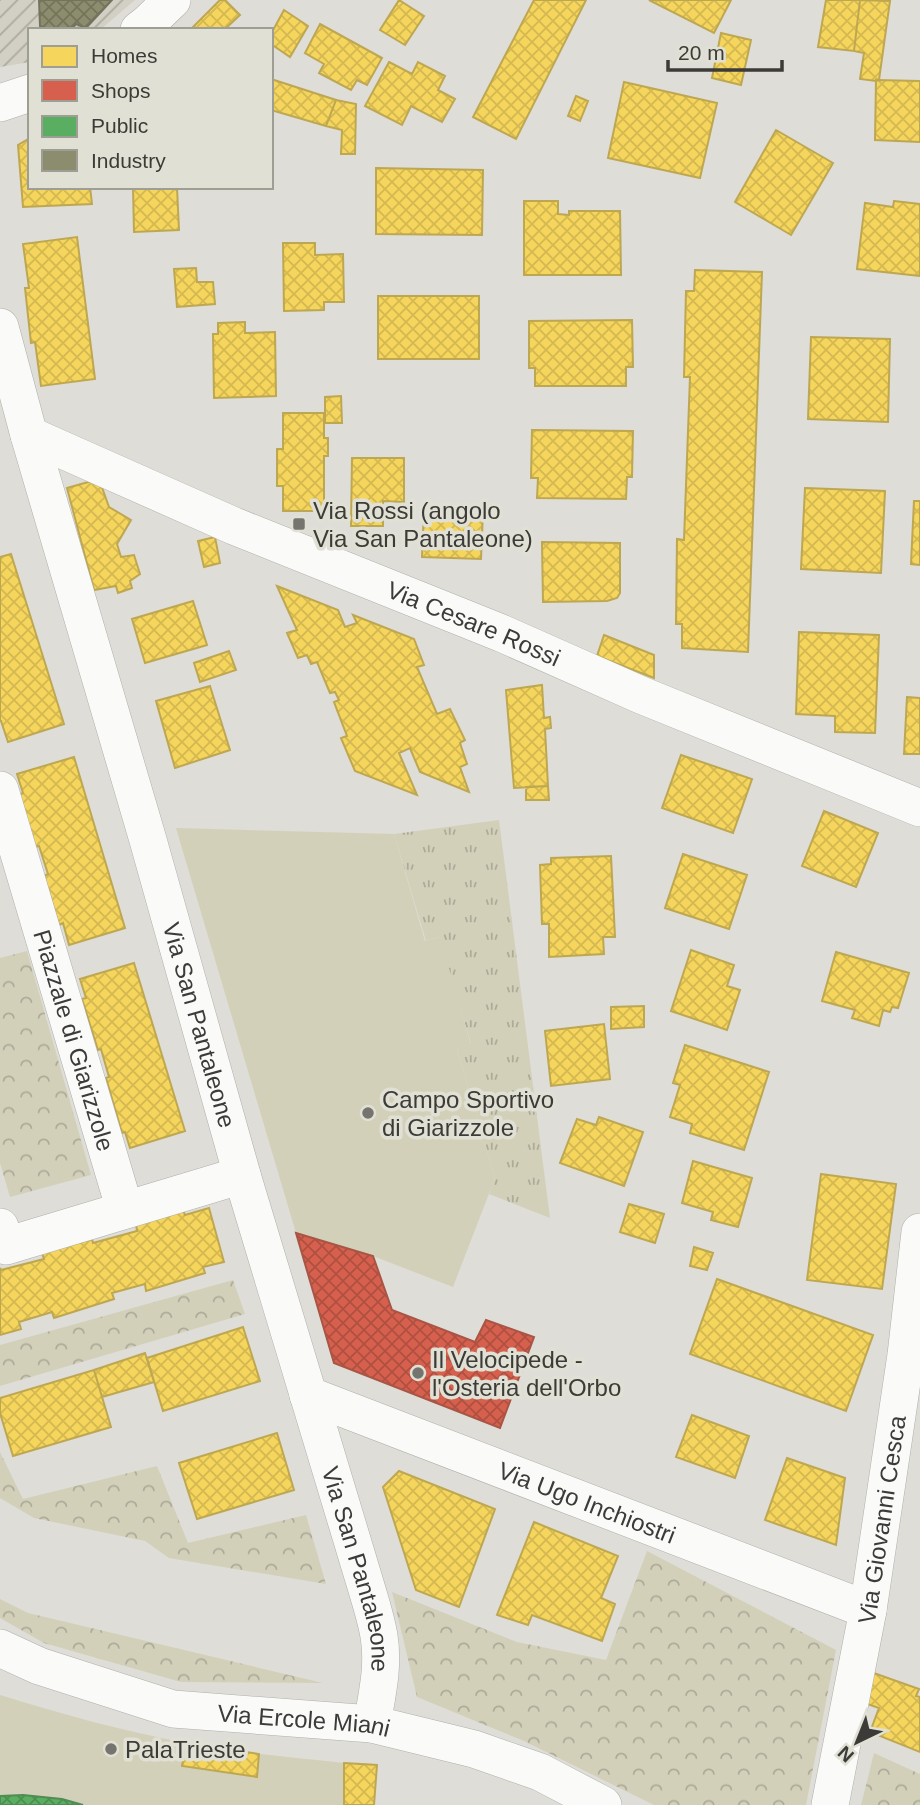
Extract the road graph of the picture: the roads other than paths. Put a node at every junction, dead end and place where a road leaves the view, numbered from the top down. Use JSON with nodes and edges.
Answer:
{"nodes":[{"id":1,"x":172,"y":0,"type":"edge"},
{"id":2,"x":141,"y":28,"type":"edge"},
{"id":3,"x":28,"y":94,"type":"edge"},
{"id":4,"x":0,"y":103,"type":"edge"},
{"id":5,"x":0,"y":327,"type":"edge"},
{"id":6,"x":29,"y":435,"type":"junction"},
{"id":7,"x":0,"y":790,"type":"edge"},
{"id":8,"x":920,"y":808,"type":"edge"},
{"id":9,"x":12,"y":871,"type":"edge"},
{"id":10,"x":242,"y":1175,"type":"junction"},
{"id":11,"x":125,"y":1210,"type":"junction"},
{"id":12,"x":0,"y":1227,"type":"edge"},
{"id":13,"x":920,"y":1232,"type":"edge"},
{"id":14,"x":308,"y":1395,"type":"junction"},
{"id":15,"x":868,"y":1610,"type":"junction"},
{"id":16,"x":0,"y":1648,"type":"edge"},
{"id":17,"x":372,"y":1724,"type":"junction"},
{"id":18,"x":604,"y":1805,"type":"edge"},
{"id":19,"x":830,"y":1805,"type":"edge"}],
"edges":[{"from":1,"to":2,"type":"street"},
{"from":3,"to":4,"type":"street"},
{"from":5,"to":6,"type":"street","name":"Via San Pantaleone"},
{"from":6,"to":8,"type":"street","name":"Via Cesare Rossi"},
{"from":6,"to":10,"type":"street","name":"Via San Pantaleone"},
{"from":7,"to":9,"type":"street","name":"Piazzale di Giarizzole"},
{"from":9,"to":11,"type":"street","name":"Piazzale di Giarizzole"},
{"from":10,"to":11,"type":"street"},
{"from":10,"to":14,"type":"street","name":"Via San Pantaleone"},
{"from":11,"to":12,"type":"street"},
{"from":13,"to":15,"type":"street","name":"Via Giovanni Cesca"},
{"from":14,"to":15,"type":"street","name":"Via Ugo Inchiostri"},
{"from":14,"to":17,"type":"street","name":"Via San Pantaleone"},
{"from":15,"to":19,"type":"street","name":"Via Giovanni Cesca"},
{"from":16,"to":17,"type":"street","name":"Via Ercole Miani"},
{"from":17,"to":18,"type":"street","name":"Via Ercole Miani"}]}
